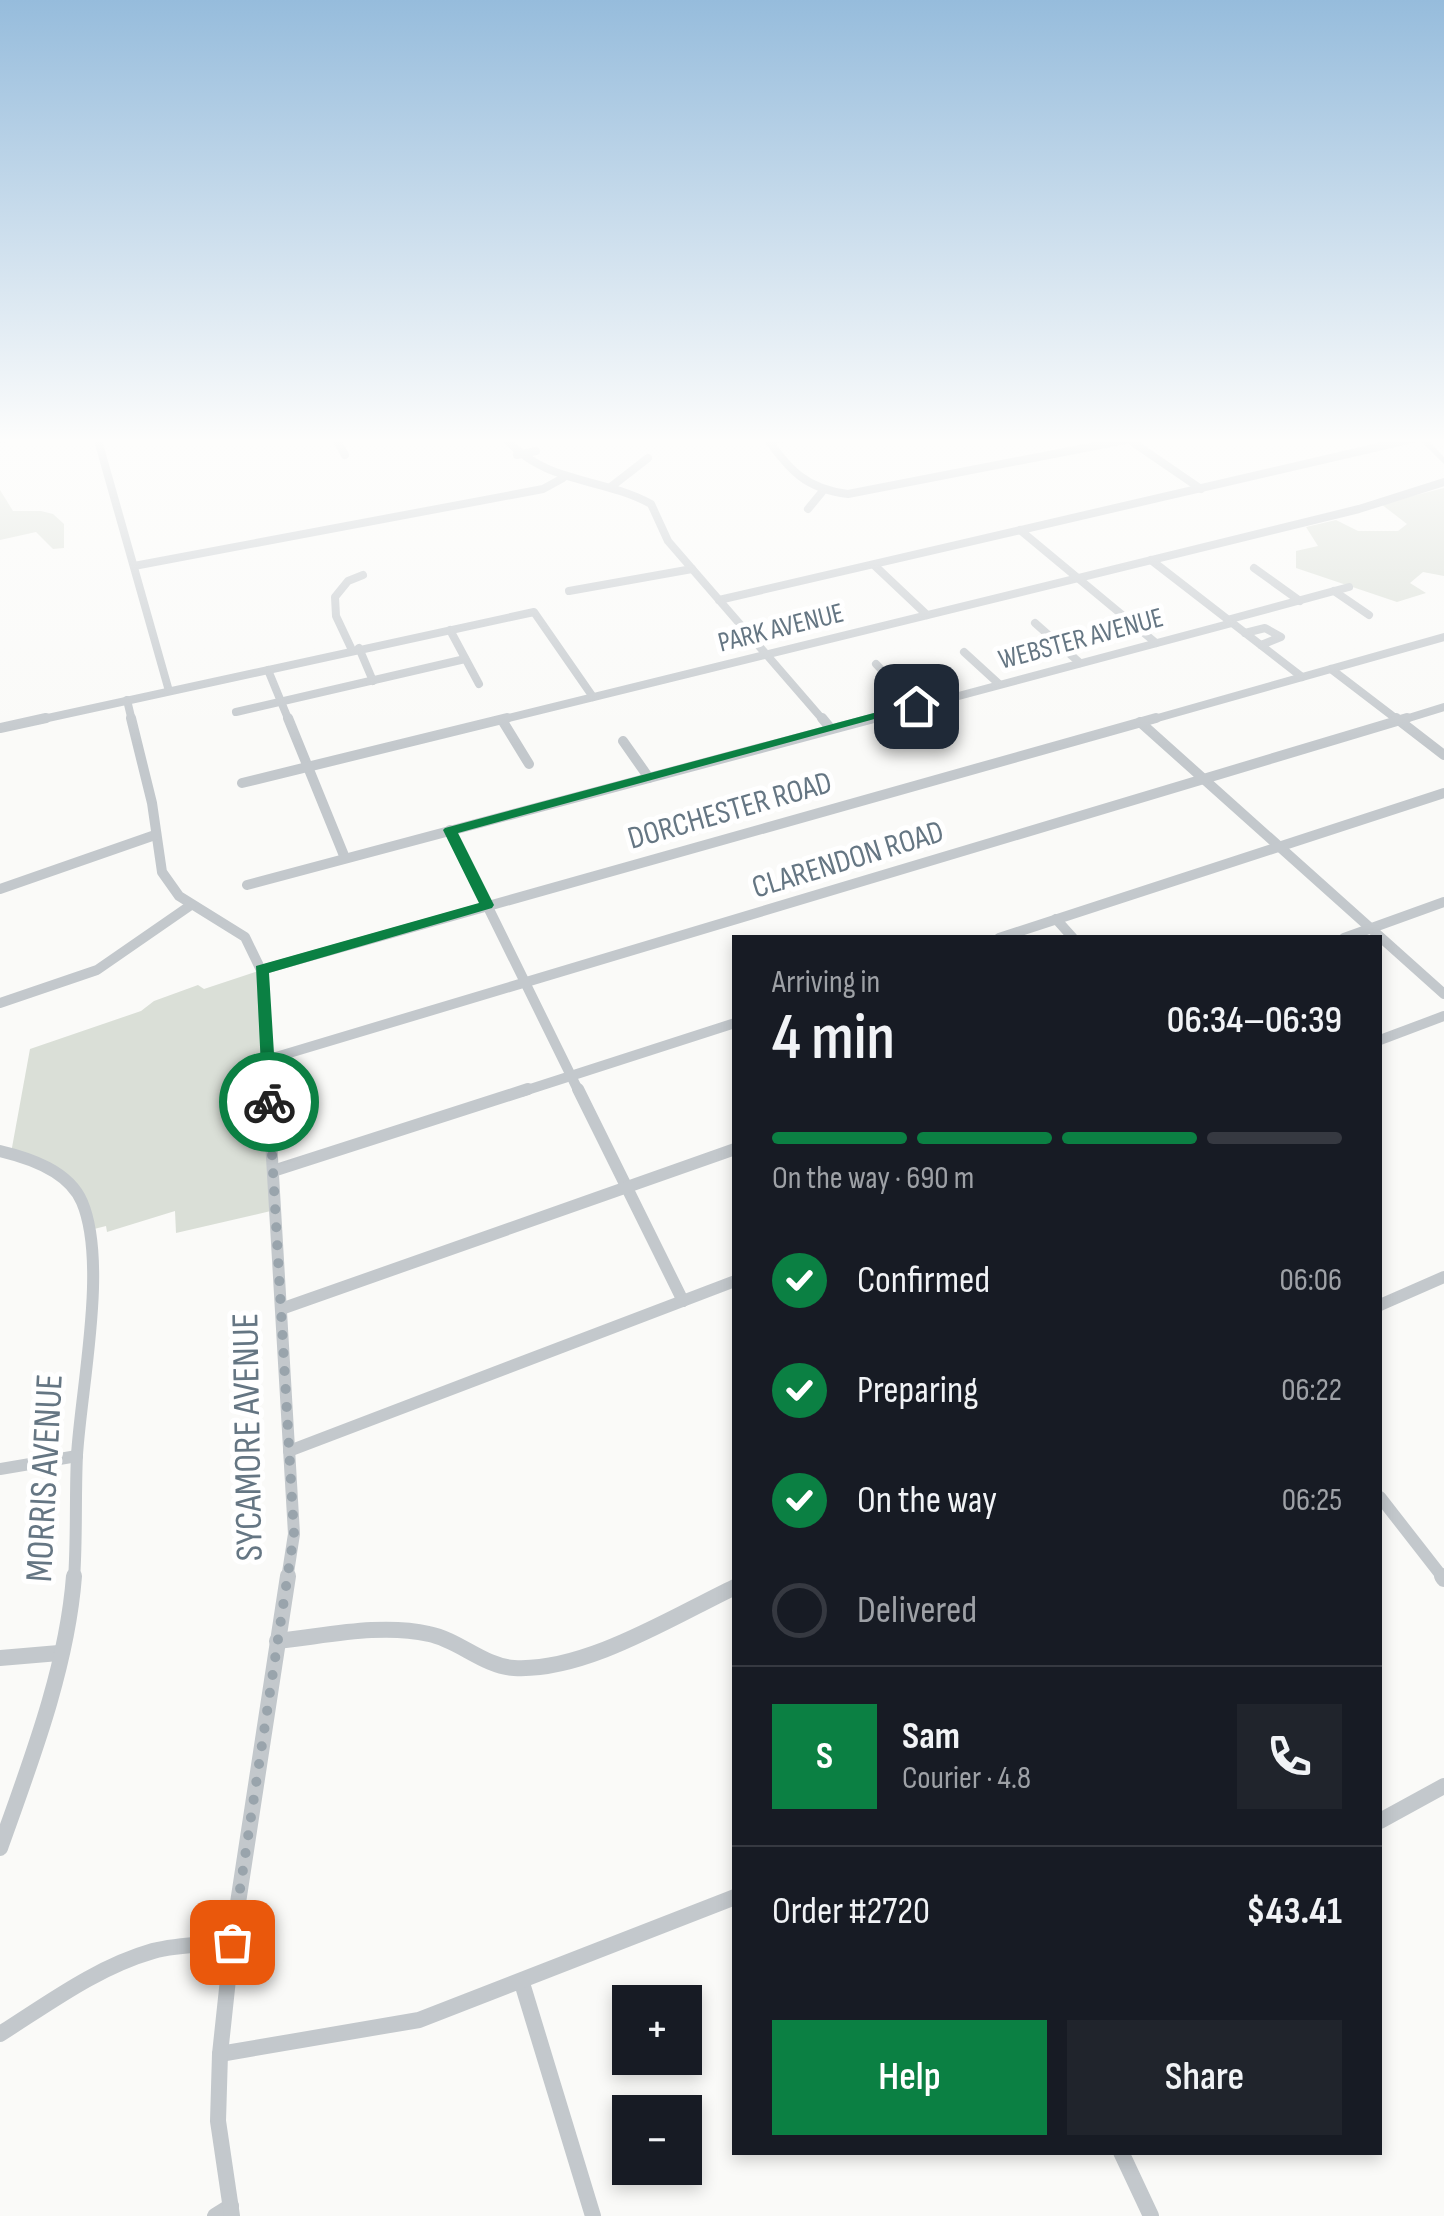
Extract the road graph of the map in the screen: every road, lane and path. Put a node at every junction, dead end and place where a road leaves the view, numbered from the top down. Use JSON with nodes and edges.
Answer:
{"nodes":[{"id":1,"x":127,"y":540,"type":"edge"},
{"id":2,"x":272,"y":540,"type":"edge"},
{"id":3,"x":667,"y":540,"type":"edge"},
{"id":4,"x":975,"y":540,"type":"edge"},
{"id":5,"x":1033,"y":540,"type":"edge"},
{"id":6,"x":1231,"y":540,"type":"edge"},
{"id":7,"x":1151,"y":560,"type":"junction"},
{"id":8,"x":874,"y":564,"type":"junction"},
{"id":9,"x":134,"y":566,"type":"junction"},
{"id":10,"x":1254,"y":568,"type":"dead end"},
{"id":11,"x":694,"y":572,"type":"junction"},
{"id":12,"x":363,"y":575,"type":"dead end"},
{"id":13,"x":1078,"y":578,"type":"junction"},
{"id":14,"x":1349,"y":587,"type":"dead end"},
{"id":15,"x":569,"y":591,"type":"dead end"},
{"id":16,"x":1334,"y":592,"type":"junction"},
{"id":17,"x":719,"y":600,"type":"junction"},
{"id":18,"x":1300,"y":601,"type":"junction"},
{"id":19,"x":928,"y":614,"type":"junction"},
{"id":20,"x":1369,"y":615,"type":"dead end"},
{"id":21,"x":1230,"y":621,"type":"junction"},
{"id":22,"x":1035,"y":623,"type":"dead end"},
{"id":23,"x":450,"y":630,"type":"junction"},
{"id":24,"x":1245,"y":633,"type":"junction"},
{"id":25,"x":1444,"y":637,"type":"edge"},
{"id":26,"x":1156,"y":643,"type":"junction"},
{"id":27,"x":1261,"y":646,"type":"junction"},
{"id":28,"x":355,"y":649,"type":"junction"},
{"id":29,"x":964,"y":652,"type":"dead end"},
{"id":30,"x":765,"y":654,"type":"junction"},
{"id":31,"x":465,"y":659,"type":"junction"},
{"id":32,"x":1080,"y":663,"type":"junction"},
{"id":33,"x":876,"y":664,"type":"dead end"},
{"id":34,"x":1331,"y":669,"type":"junction"},
{"id":35,"x":268,"y":670,"type":"junction"},
{"id":36,"x":1302,"y":677,"type":"junction"},
{"id":37,"x":373,"y":680,"type":"junction"},
{"id":38,"x":479,"y":684,"type":"dead end"},
{"id":39,"x":999,"y":684,"type":"junction"},
{"id":40,"x":169,"y":692,"type":"junction"},
{"id":41,"x":593,"y":697,"type":"junction"},
{"id":42,"x":127,"y":700,"type":"junction"},
{"id":43,"x":280,"y":701,"type":"junction"},
{"id":44,"x":916,"y":706,"type":"junction"},
{"id":45,"x":1444,"y":707,"type":"edge"},
{"id":46,"x":236,"y":712,"type":"dead end"},
{"id":47,"x":502,"y":720,"type":"junction"},
{"id":48,"x":1398,"y":721,"type":"junction"},
{"id":49,"x":1140,"y":722,"type":"junction"},
{"id":50,"x":0,"y":728,"type":"edge"},
{"id":51,"x":832,"y":729,"type":"junction"},
{"id":52,"x":623,"y":741,"type":"dead end"},
{"id":53,"x":1444,"y":755,"type":"edge"},
{"id":54,"x":529,"y":764,"type":"dead end"},
{"id":55,"x":306,"y":768,"type":"junction"},
{"id":56,"x":649,"y":778,"type":"junction"},
{"id":57,"x":1205,"y":780,"type":"junction"},
{"id":58,"x":242,"y":783,"type":"dead end"},
{"id":59,"x":1444,"y":793,"type":"edge"},
{"id":60,"x":450,"y":830,"type":"junction"},
{"id":61,"x":155,"y":835,"type":"junction"},
{"id":62,"x":1280,"y":846,"type":"junction"},
{"id":63,"x":345,"y":858,"type":"junction"},
{"id":64,"x":247,"y":885,"type":"dead end"},
{"id":65,"x":0,"y":889,"type":"edge"},
{"id":66,"x":1444,"y":902,"type":"edge"},
{"id":67,"x":191,"y":905,"type":"junction"},
{"id":68,"x":487,"y":905,"type":"junction"},
{"id":69,"x":1056,"y":919,"type":"junction"},
{"id":70,"x":1372,"y":928,"type":"junction"},
{"id":71,"x":1009,"y":935,"type":"edge"},
{"id":72,"x":1070,"y":935,"type":"edge"},
{"id":73,"x":1352,"y":935,"type":"edge"},
{"id":74,"x":1380,"y":935,"type":"edge"},
{"id":75,"x":1382,"y":937,"type":"edge"},
{"id":76,"x":261,"y":970,"type":"junction"},
{"id":77,"x":525,"y":982,"type":"junction"},
{"id":78,"x":1444,"y":994,"type":"edge"},
{"id":79,"x":0,"y":1004,"type":"edge"},
{"id":80,"x":1444,"y":1016,"type":"edge"},
{"id":81,"x":732,"y":1023,"type":"edge"},
{"id":82,"x":1382,"y":1039,"type":"edge"},
{"id":83,"x":266,"y":1060,"type":"junction"},
{"id":84,"x":570,"y":1076,"type":"junction"},
{"id":85,"x":0,"y":1150,"type":"edge"},
{"id":86,"x":732,"y":1150,"type":"edge"},
{"id":87,"x":273,"y":1170,"type":"junction"},
{"id":88,"x":626,"y":1187,"type":"junction"},
{"id":89,"x":1444,"y":1277,"type":"edge"},
{"id":90,"x":732,"y":1283,"type":"edge"},
{"id":91,"x":683,"y":1301,"type":"junction"},
{"id":92,"x":1382,"y":1304,"type":"edge"},
{"id":93,"x":281,"y":1309,"type":"junction"},
{"id":94,"x":289,"y":1451,"type":"junction"},
{"id":95,"x":77,"y":1456,"type":"junction"},
{"id":96,"x":0,"y":1468,"type":"edge"},
{"id":97,"x":1382,"y":1501,"type":"edge"},
{"id":98,"x":1444,"y":1579,"type":"edge"},
{"id":99,"x":732,"y":1588,"type":"edge"},
{"id":100,"x":277,"y":1641,"type":"junction"},
{"id":101,"x":60,"y":1653,"type":"junction"},
{"id":102,"x":0,"y":1658,"type":"edge"},
{"id":103,"x":1444,"y":1786,"type":"edge"},
{"id":104,"x":1382,"y":1821,"type":"edge"},
{"id":105,"x":0,"y":1848,"type":"edge"},
{"id":106,"x":732,"y":1898,"type":"edge"},
{"id":107,"x":232,"y":1942,"type":"junction"},
{"id":108,"x":522,"y":1984,"type":"junction"},
{"id":109,"x":0,"y":2034,"type":"edge"},
{"id":110,"x":220,"y":2054,"type":"junction"},
{"id":111,"x":1122,"y":2155,"type":"edge"},
{"id":112,"x":226,"y":2213,"type":"edge"},
{"id":113,"x":593,"y":2216,"type":"edge"},
{"id":114,"x":1151,"y":2216,"type":"edge"}],
"edges":[{"from":1,"to":9,"type":"street"},
{"from":2,"to":9,"type":"street"},
{"from":3,"to":11,"type":"street"},
{"from":4,"to":8,"type":"street"},
{"from":5,"to":13,"type":"street"},
{"from":6,"to":7,"type":"street","name":"PARK AVENUE"},
{"from":7,"to":13,"type":"street","name":"PARK AVENUE"},
{"from":7,"to":21,"type":"street"},
{"from":8,"to":17,"type":"street"},
{"from":8,"to":19,"type":"street"},
{"from":9,"to":40,"type":"street"},
{"from":10,"to":18,"type":"street"},
{"from":11,"to":15,"type":"street"},
{"from":11,"to":17,"type":"street"},
{"from":12,"to":28,"type":"street"},
{"from":13,"to":19,"type":"street","name":"PARK AVENUE"},
{"from":13,"to":26,"type":"street"},
{"from":14,"to":16,"type":"street","name":"WEBSTER AVENUE"},
{"from":16,"to":18,"type":"street","name":"WEBSTER AVENUE"},
{"from":16,"to":20,"type":"street"},
{"from":17,"to":30,"type":"street"},
{"from":18,"to":21,"type":"street","name":"WEBSTER AVENUE"},
{"from":19,"to":30,"type":"street","name":"PARK AVENUE"},
{"from":21,"to":24,"type":"street"},
{"from":21,"to":26,"type":"street","name":"WEBSTER AVENUE"},
{"from":22,"to":32,"type":"street"},
{"from":23,"to":28,"type":"street"},
{"from":23,"to":31,"type":"street"},
{"from":23,"to":41,"type":"street"},
{"from":24,"to":27,"type":"street"},
{"from":24,"to":27,"type":"street"},
{"from":25,"to":34,"type":"street","name":"DORCHESTER ROAD"},
{"from":26,"to":32,"type":"street","name":"WEBSTER AVENUE"},
{"from":27,"to":36,"type":"street"},
{"from":28,"to":35,"type":"street"},
{"from":28,"to":37,"type":"street"},
{"from":29,"to":39,"type":"street"},
{"from":30,"to":41,"type":"street","name":"PARK AVENUE"},
{"from":30,"to":51,"type":"street"},
{"from":31,"to":37,"type":"street"},
{"from":31,"to":38,"type":"street"},
{"from":32,"to":39,"type":"street","name":"WEBSTER AVENUE"},
{"from":33,"to":44,"type":"street"},
{"from":34,"to":36,"type":"street","name":"DORCHESTER ROAD"},
{"from":34,"to":48,"type":"street"},
{"from":35,"to":40,"type":"street"},
{"from":35,"to":43,"type":"street"},
{"from":36,"to":49,"type":"street","name":"DORCHESTER ROAD"},
{"from":37,"to":43,"type":"street"},
{"from":39,"to":44,"type":"street","name":"WEBSTER AVENUE"},
{"from":40,"to":42,"type":"street"},
{"from":41,"to":47,"type":"street","name":"PARK AVENUE"},
{"from":42,"to":50,"type":"street"},
{"from":42,"to":61,"type":"street"},
{"from":43,"to":46,"type":"street"},
{"from":43,"to":55,"type":"street"},
{"from":44,"to":51,"type":"street","name":"WEBSTER AVENUE"},
{"from":45,"to":48,"type":"street","name":"CLARENDON ROAD"},
{"from":47,"to":54,"type":"street"},
{"from":47,"to":55,"type":"street","name":"PARK AVENUE"},
{"from":48,"to":53,"type":"street"},
{"from":48,"to":57,"type":"street","name":"CLARENDON ROAD"},
{"from":49,"to":57,"type":"street"},
{"from":49,"to":68,"type":"street","name":"DORCHESTER ROAD"},
{"from":51,"to":56,"type":"street","name":"WEBSTER AVENUE"},
{"from":52,"to":56,"type":"street"},
{"from":55,"to":58,"type":"street","name":"PARK AVENUE"},
{"from":55,"to":63,"type":"street"},
{"from":56,"to":60,"type":"street","name":"WEBSTER AVENUE"},
{"from":57,"to":62,"type":"street"},
{"from":57,"to":77,"type":"street","name":"CLARENDON ROAD"},
{"from":59,"to":62,"type":"street"},
{"from":60,"to":63,"type":"street","name":"WEBSTER AVENUE"},
{"from":60,"to":68,"type":"street"},
{"from":61,"to":65,"type":"street"},
{"from":61,"to":67,"type":"street"},
{"from":62,"to":69,"type":"street"},
{"from":62,"to":70,"type":"street"},
{"from":63,"to":64,"type":"street","name":"WEBSTER AVENUE"},
{"from":66,"to":70,"type":"street"},
{"from":67,"to":76,"type":"street"},
{"from":67,"to":79,"type":"street"},
{"from":68,"to":76,"type":"street","name":"DORCHESTER ROAD"},
{"from":68,"to":77,"type":"street"},
{"from":69,"to":71,"type":"street"},
{"from":69,"to":72,"type":"street"},
{"from":70,"to":73,"type":"street"},
{"from":70,"to":74,"type":"street"},
{"from":75,"to":78,"type":"street"},
{"from":76,"to":83,"type":"street","name":"SYCAMORE AVENUE"},
{"from":77,"to":83,"type":"street","name":"CLARENDON ROAD"},
{"from":77,"to":84,"type":"street"},
{"from":80,"to":82,"type":"street"},
{"from":81,"to":84,"type":"street"},
{"from":83,"to":87,"type":"street","name":"SYCAMORE AVENUE"},
{"from":84,"to":87,"type":"street"},
{"from":84,"to":88,"type":"street"},
{"from":85,"to":95,"type":"street","name":"MORRIS AVENUE"},
{"from":86,"to":88,"type":"street"},
{"from":87,"to":93,"type":"street","name":"SYCAMORE AVENUE"},
{"from":88,"to":91,"type":"street"},
{"from":88,"to":93,"type":"street"},
{"from":89,"to":92,"type":"street"},
{"from":90,"to":91,"type":"street"},
{"from":91,"to":94,"type":"street"},
{"from":93,"to":94,"type":"street","name":"SYCAMORE AVENUE"},
{"from":94,"to":100,"type":"street","name":"SYCAMORE AVENUE"},
{"from":95,"to":96,"type":"street"},
{"from":95,"to":101,"type":"street","name":"MORRIS AVENUE"},
{"from":97,"to":98,"type":"street"},
{"from":99,"to":100,"type":"street"},
{"from":100,"to":107,"type":"street","name":"SYCAMORE AVENUE"},
{"from":101,"to":102,"type":"street"},
{"from":101,"to":105,"type":"street","name":"MORRIS AVENUE"},
{"from":103,"to":104,"type":"street"},
{"from":106,"to":108,"type":"street"},
{"from":107,"to":109,"type":"street"},
{"from":107,"to":110,"type":"street","name":"SYCAMORE AVENUE"},
{"from":108,"to":110,"type":"street"},
{"from":108,"to":113,"type":"street"},
{"from":110,"to":112,"type":"street","name":"SYCAMORE AVENUE"},
{"from":111,"to":114,"type":"street"}]}
